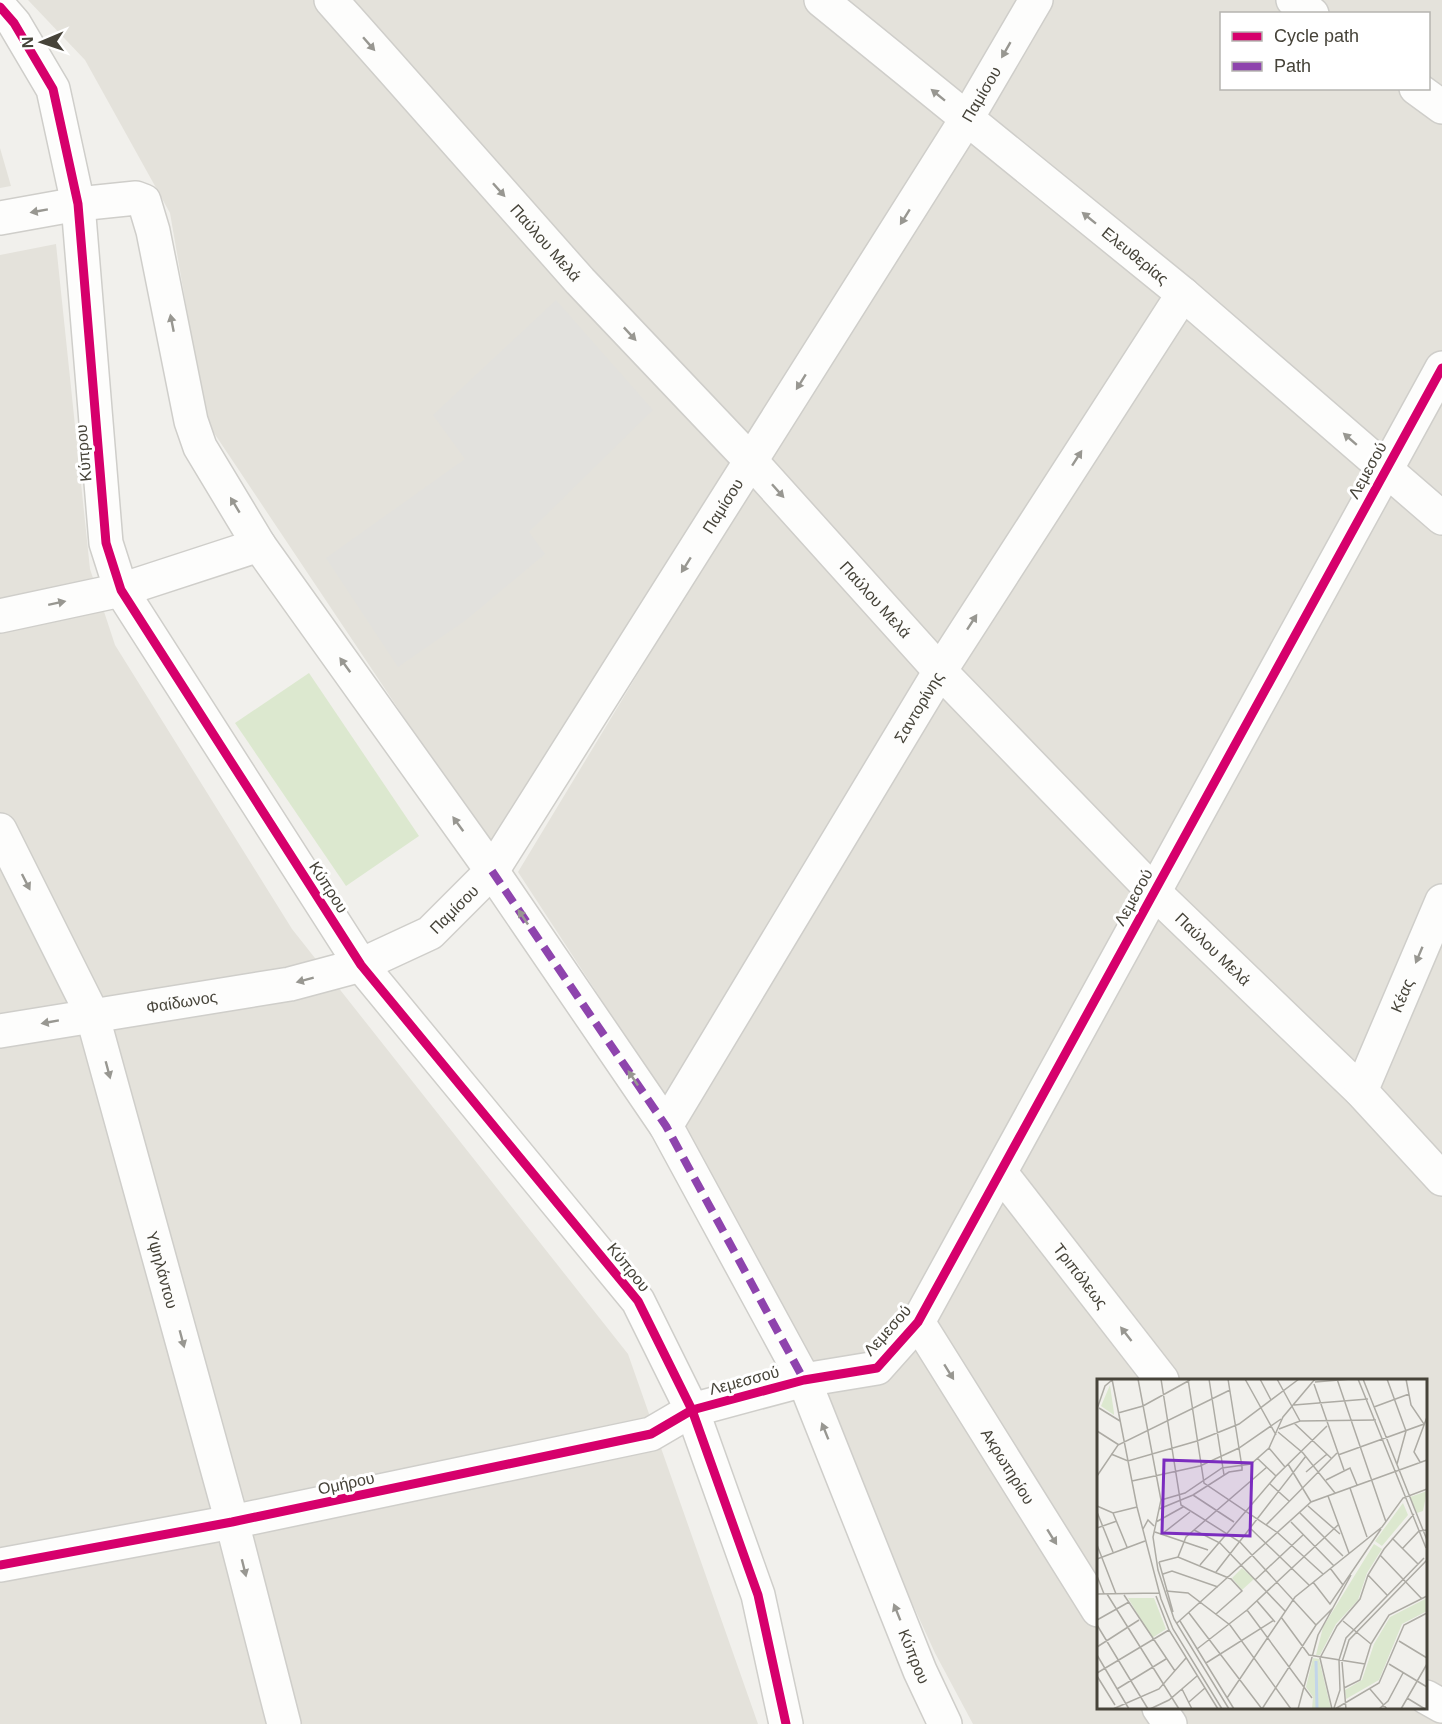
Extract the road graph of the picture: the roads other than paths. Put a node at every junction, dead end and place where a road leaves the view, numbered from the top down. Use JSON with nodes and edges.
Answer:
{"nodes":[{"id":1,"x":331,"y":0,"type":"edge"},
{"id":2,"x":821,"y":0,"type":"edge"},
{"id":3,"x":1036,"y":0,"type":"edge"},
{"id":4,"x":1293,"y":0,"type":"edge"},
{"id":5,"x":0,"y":7,"type":"edge"},
{"id":6,"x":1309,"y":12,"type":"edge"},
{"id":7,"x":1419,"y":90,"type":"edge"},
{"id":8,"x":1442,"y":107,"type":"edge"},
{"id":9,"x":967,"y":118,"type":"junction"},
{"id":10,"x":78,"y":204,"type":"junction"},
{"id":11,"x":0,"y":218,"type":"edge"},
{"id":12,"x":1183,"y":294,"type":"junction"},
{"id":13,"x":1442,"y":368,"type":"edge"},
{"id":14,"x":751,"y":461,"type":"junction"},
{"id":15,"x":1384,"y":470,"type":"junction"},
{"id":16,"x":1442,"y":518,"type":"edge"},
{"id":17,"x":259,"y":545,"type":"junction"},
{"id":18,"x":121,"y":590,"type":"junction"},
{"id":19,"x":0,"y":616,"type":"edge"},
{"id":20,"x":940,"y":671,"type":"junction"},
{"id":21,"x":0,"y":830,"type":"edge"},
{"id":22,"x":492,"y":872,"type":"junction"},
{"id":23,"x":1153,"y":891,"type":"junction"},
{"id":24,"x":1442,"y":901,"type":"edge"},
{"id":25,"x":361,"y":965,"type":"junction"},
{"id":26,"x":92,"y":1014,"type":"junction"},
{"id":27,"x":0,"y":1031,"type":"edge"},
{"id":28,"x":1360,"y":1091,"type":"junction"},
{"id":29,"x":666,"y":1126,"type":"junction"},
{"id":30,"x":1001,"y":1173,"type":"junction"},
{"id":31,"x":1442,"y":1179,"type":"edge"},
{"id":32,"x":918,"y":1323,"type":"junction"},
{"id":33,"x":1161,"y":1379,"type":"edge"},
{"id":34,"x":804,"y":1380,"type":"junction"},
{"id":35,"x":692,"y":1410,"type":"junction"},
{"id":36,"x":232,"y":1522,"type":"junction"},
{"id":37,"x":0,"y":1565,"type":"edge"},
{"id":38,"x":1097,"y":1609,"type":"edge"},
{"id":39,"x":1427,"y":1698,"type":"edge"},
{"id":40,"x":1442,"y":1706,"type":"edge"},
{"id":41,"x":1161,"y":1709,"type":"edge"},
{"id":42,"x":284,"y":1724,"type":"edge"},
{"id":43,"x":786,"y":1724,"type":"edge"},
{"id":44,"x":945,"y":1724,"type":"edge"},
{"id":45,"x":1170,"y":1724,"type":"edge"}],
"edges":[{"from":1,"to":14,"type":"street","name":"Παύλου Μελά","one_way":true},
{"from":9,"to":2,"type":"street","name":"Ελευθερίας","one_way":true},
{"from":3,"to":9,"type":"street","name":"Παμίσου","one_way":true},
{"from":4,"to":6,"type":"street"},
{"from":5,"to":10,"type":"street","name":"Κύπρου"},
{"from":7,"to":8,"type":"street"},
{"from":12,"to":9,"type":"street","name":"Ελευθερίας","one_way":true},
{"from":9,"to":14,"type":"street","name":"Παμίσου","one_way":true},
{"from":10,"to":11,"type":"street","one_way":true},
{"from":17,"to":10,"type":"street","name":"Κύπρου","one_way":true},
{"from":10,"to":18,"type":"street","name":"Κύπρου"},
{"from":15,"to":12,"type":"street","name":"Ελευθερίας","one_way":true},
{"from":20,"to":12,"type":"street","name":"Σαντορίνης","one_way":true},
{"from":13,"to":15,"type":"street","name":"Λεμεσού"},
{"from":14,"to":20,"type":"street","name":"Παύλου Μελά","one_way":true},
{"from":14,"to":22,"type":"street","name":"Παμίσου","one_way":true},
{"from":15,"to":16,"type":"street","name":"Ελευθερίας"},
{"from":15,"to":23,"type":"street","name":"Λεμεσού"},
{"from":17,"to":18,"type":"street"},
{"from":22,"to":17,"type":"street","name":"Κύπρου","one_way":true},
{"from":19,"to":18,"type":"street","one_way":true},
{"from":18,"to":25,"type":"street","name":"Κύπρου"},
{"from":20,"to":23,"type":"street","name":"Παύλου Μελά"},
{"from":20,"to":29,"type":"street","name":"Σαντορίνης"},
{"from":21,"to":26,"type":"street","name":"Υψηλάντου","one_way":true},
{"from":22,"to":25,"type":"street","name":"Παμίσου"},
{"from":29,"to":22,"type":"street","name":"Κύπρου","one_way":true},
{"from":23,"to":28,"type":"street","name":"Παύλου Μελά"},
{"from":23,"to":30,"type":"street","name":"Λεμεσού"},
{"from":24,"to":28,"type":"street","name":"Κέας","one_way":true},
{"from":25,"to":26,"type":"street","name":"Φαίδωνος","one_way":true},
{"from":25,"to":35,"type":"street","name":"Κύπρου"},
{"from":26,"to":27,"type":"street","name":"Φαίδωνος","one_way":true},
{"from":26,"to":36,"type":"street","name":"Υψηλάντου","one_way":true},
{"from":28,"to":31,"type":"street","name":"Παύλου Μελά"},
{"from":29,"to":34,"type":"street","name":"Κύπρου"},
{"from":30,"to":32,"type":"street","name":"Λεμεσού"},
{"from":33,"to":30,"type":"street","name":"Τριπόλεως","one_way":true},
{"from":32,"to":34,"type":"street","name":"Λεμεσού"},
{"from":32,"to":38,"type":"street","name":"Ακρωτηρίου","one_way":true},
{"from":34,"to":35,"type":"street","name":"Λεμεσσού"},
{"from":44,"to":34,"type":"street","name":"Κύπρου","one_way":true},
{"from":35,"to":36,"type":"street","name":"Ομήρου"},
{"from":35,"to":43,"type":"street","name":"Κύπρου"},
{"from":36,"to":37,"type":"street","name":"Ομήρου"},
{"from":36,"to":42,"type":"street","name":"Υψηλάντου","one_way":true},
{"from":39,"to":40,"type":"street"},
{"from":41,"to":45,"type":"street"}]}
